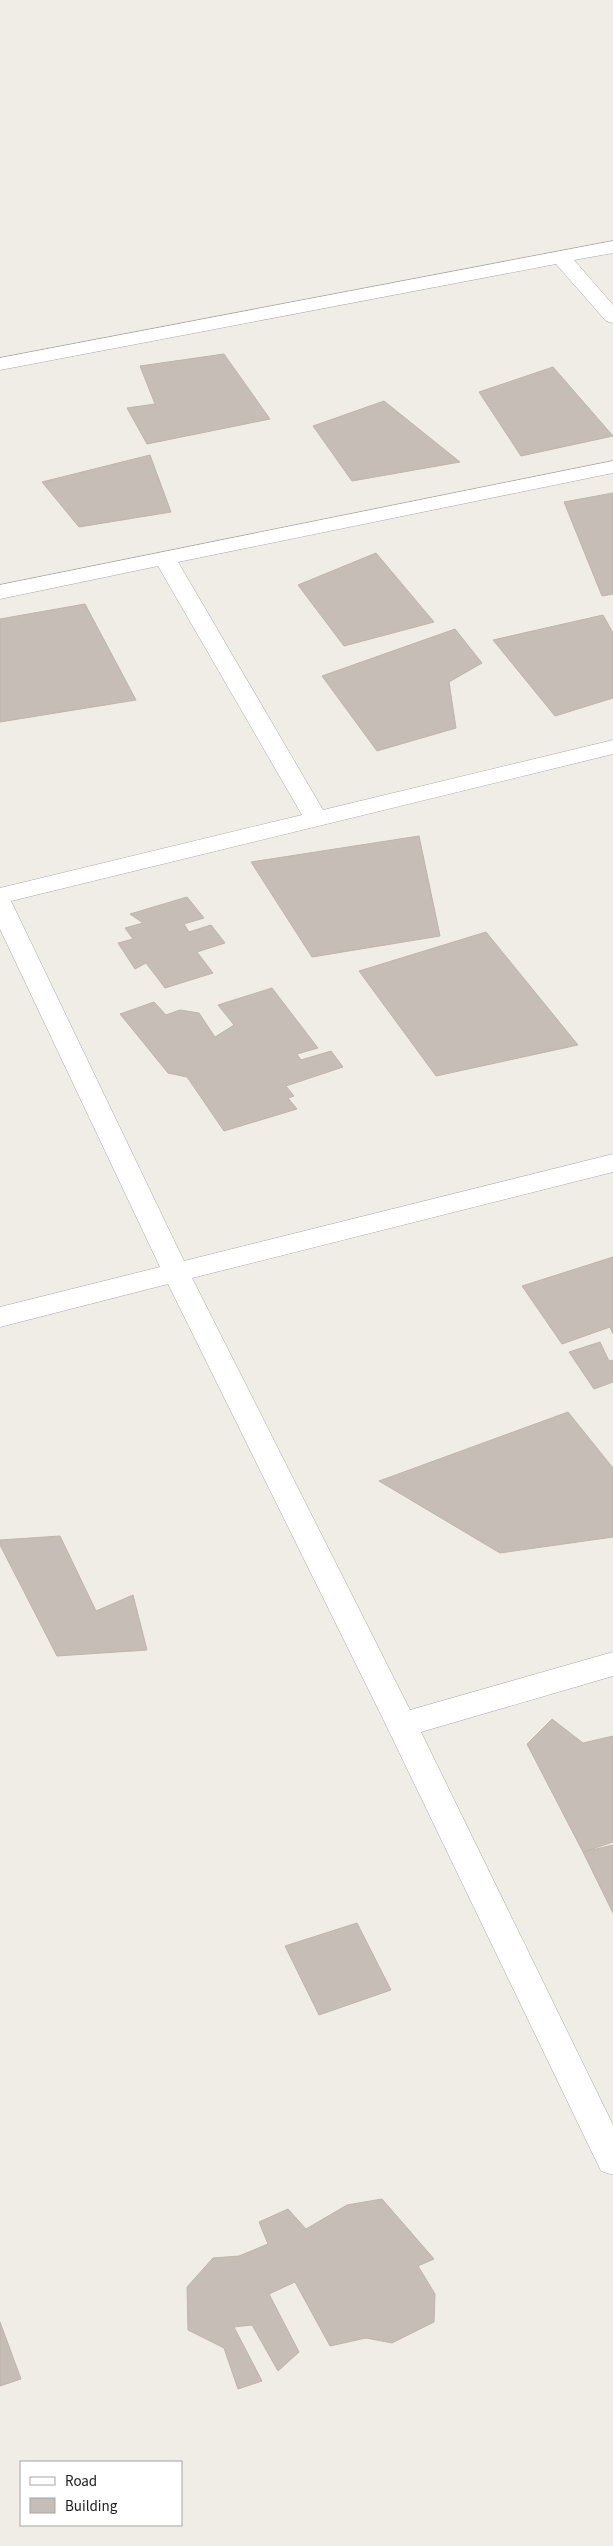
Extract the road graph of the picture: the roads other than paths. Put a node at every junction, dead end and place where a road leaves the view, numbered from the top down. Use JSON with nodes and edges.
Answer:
{"nodes":[{"id":1,"x":613,"y":247,"type":"edge"},
{"id":2,"x":561,"y":257,"type":"junction"},
{"id":3,"x":613,"y":317,"type":"edge"},
{"id":4,"x":0,"y":364,"type":"edge"},
{"id":5,"x":613,"y":467,"type":"edge"},
{"id":6,"x":164,"y":558,"type":"junction"},
{"id":7,"x":0,"y":592,"type":"edge"},
{"id":8,"x":613,"y":747,"type":"edge"},
{"id":9,"x":316,"y":819,"type":"junction"},
{"id":10,"x":0,"y":896,"type":"edge"},
{"id":11,"x":0,"y":903,"type":"edge"},
{"id":12,"x":613,"y":1163,"type":"edge"},
{"id":13,"x":176,"y":1273,"type":"junction"},
{"id":14,"x":0,"y":1317,"type":"edge"},
{"id":15,"x":613,"y":1664,"type":"edge"},
{"id":16,"x":402,"y":1725,"type":"junction"},
{"id":17,"x":613,"y":2160,"type":"edge"}],
"edges":[{"from":1,"to":2,"type":"street"},
{"from":2,"to":3,"type":"street"},
{"from":2,"to":4,"type":"street"},
{"from":5,"to":6,"type":"street"},
{"from":6,"to":7,"type":"street"},
{"from":6,"to":9,"type":"street"},
{"from":8,"to":9,"type":"street"},
{"from":9,"to":10,"type":"street"},
{"from":11,"to":13,"type":"street"},
{"from":12,"to":13,"type":"street"},
{"from":13,"to":14,"type":"street"},
{"from":13,"to":16,"type":"street"},
{"from":15,"to":16,"type":"street"},
{"from":16,"to":17,"type":"street"}]}
